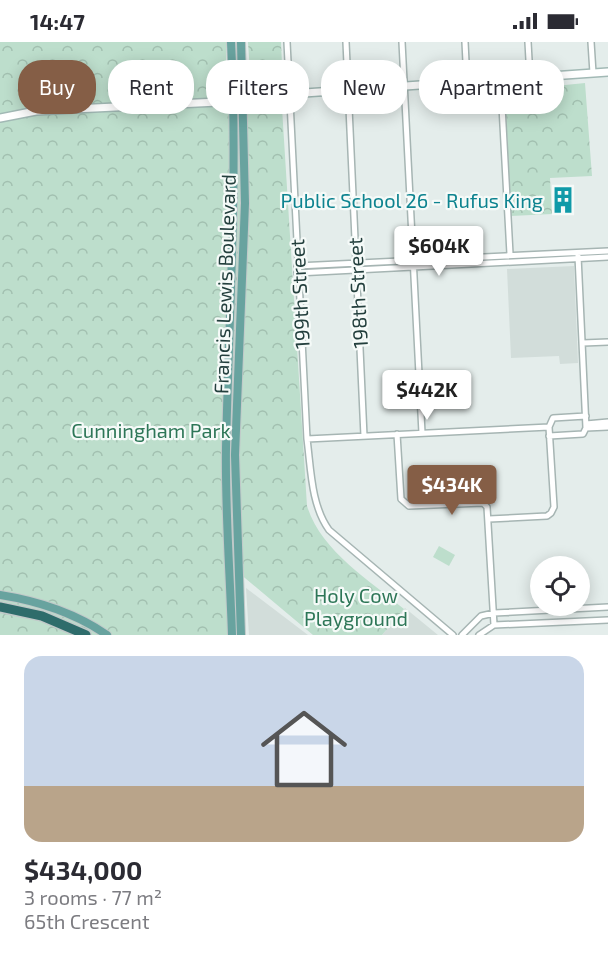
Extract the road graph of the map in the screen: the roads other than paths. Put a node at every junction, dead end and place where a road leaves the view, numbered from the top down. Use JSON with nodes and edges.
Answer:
{"nodes":[{"id":1,"x":231,"y":42,"type":"edge"},
{"id":2,"x":241,"y":42,"type":"edge"},
{"id":3,"x":287,"y":42,"type":"edge"},
{"id":4,"x":346,"y":42,"type":"edge"},
{"id":5,"x":402,"y":42,"type":"edge"},
{"id":6,"x":465,"y":42,"type":"edge"},
{"id":7,"x":528,"y":42,"type":"edge"},
{"id":8,"x":591,"y":42,"type":"edge"},
{"id":9,"x":232,"y":60,"type":"edge"},
{"id":10,"x":242,"y":60,"type":"edge"},
{"id":11,"x":288,"y":60,"type":"edge"},
{"id":12,"x":347,"y":60,"type":"edge"},
{"id":13,"x":403,"y":60,"type":"edge"},
{"id":14,"x":465,"y":60,"type":"edge"},
{"id":15,"x":529,"y":60,"type":"edge"},
{"id":16,"x":608,"y":72,"type":"edge"},
{"id":17,"x":593,"y":73,"type":"junction"},
{"id":18,"x":564,"y":75,"type":"edge"},
{"id":19,"x":206,"y":103,"type":"edge"},
{"id":20,"x":234,"y":114,"type":"edge"},
{"id":21,"x":244,"y":114,"type":"edge"},
{"id":22,"x":290,"y":114,"type":"edge"},
{"id":23,"x":349,"y":114,"type":"edge"},
{"id":24,"x":406,"y":114,"type":"edge"},
{"id":25,"x":502,"y":114,"type":"edge"},
{"id":26,"x":0,"y":117,"type":"edge"},
{"id":27,"x":608,"y":251,"type":"edge"},
{"id":28,"x":510,"y":254,"type":"junction"},
{"id":29,"x":578,"y":255,"type":"junction"},
{"id":30,"x":608,"y":257,"type":"edge"},
{"id":31,"x":414,"y":259,"type":"junction"},
{"id":32,"x":297,"y":266,"type":"junction"},
{"id":33,"x":356,"y":266,"type":"junction"},
{"id":34,"x":414,"y":267,"type":"junction"},
{"id":35,"x":297,"y":273,"type":"junction"},
{"id":36,"x":608,"y":342,"type":"edge"},
{"id":37,"x":583,"y":343,"type":"junction"},
{"id":38,"x":586,"y":416,"type":"junction"},
{"id":39,"x":608,"y":422,"type":"edge"},
{"id":40,"x":586,"y":426,"type":"junction"},
{"id":41,"x":549,"y":427,"type":"junction"},
{"id":42,"x":608,"y":427,"type":"edge"},
{"id":43,"x":422,"y":433,"type":"junction"},
{"id":44,"x":398,"y":434,"type":"junction"},
{"id":45,"x":364,"y":436,"type":"junction"},
{"id":46,"x":549,"y":436,"type":"junction"},
{"id":47,"x":306,"y":439,"type":"junction"},
{"id":48,"x":489,"y":519,"type":"junction"},
{"id":49,"x":0,"y":595,"type":"edge"},
{"id":50,"x":0,"y":607,"type":"edge"},
{"id":51,"x":608,"y":607,"type":"edge"},
{"id":52,"x":590,"y":608,"type":"edge"},
{"id":53,"x":530,"y":611,"type":"edge"},
{"id":54,"x":494,"y":613,"type":"junction"},
{"id":55,"x":566,"y":616,"type":"edge"},
{"id":56,"x":608,"y":620,"type":"edge"},
{"id":57,"x":566,"y":622,"type":"junction"},
{"id":58,"x":494,"y":626,"type":"junction"},
{"id":59,"x":86,"y":635,"type":"edge"},
{"id":60,"x":107,"y":635,"type":"edge"},
{"id":61,"x":232,"y":635,"type":"edge"},
{"id":62,"x":240,"y":635,"type":"edge"},
{"id":63,"x":453,"y":635,"type":"edge"},
{"id":64,"x":462,"y":635,"type":"edge"},
{"id":65,"x":479,"y":635,"type":"edge"}],
"edges":[{"from":1,"to":9,"type":"main road","name":"Francis Lewis Boulevard"},
{"from":2,"to":10,"type":"main road","name":"Francis Lewis Boulevard"},
{"from":3,"to":11,"type":"street","name":"199th Street"},
{"from":4,"to":12,"type":"street","name":"198th Street"},
{"from":5,"to":13,"type":"street"},
{"from":6,"to":14,"type":"street"},
{"from":7,"to":15,"type":"street"},
{"from":8,"to":17,"type":"street"},
{"from":16,"to":17,"type":"street"},
{"from":17,"to":18,"type":"street"},
{"from":19,"to":26,"type":"street"},
{"from":20,"to":61,"type":"main road","name":"Francis Lewis Boulevard"},
{"from":21,"to":62,"type":"main road","name":"Francis Lewis Boulevard"},
{"from":22,"to":32,"type":"street","name":"199th Street"},
{"from":23,"to":33,"type":"street","name":"198th Street"},
{"from":24,"to":31,"type":"street"},
{"from":25,"to":28,"type":"street"},
{"from":27,"to":29,"type":"street"},
{"from":28,"to":29,"type":"street"},
{"from":28,"to":31,"type":"street"},
{"from":29,"to":30,"type":"street"},
{"from":29,"to":34,"type":"street"},
{"from":29,"to":37,"type":"street"},
{"from":31,"to":33,"type":"street"},
{"from":31,"to":34,"type":"street"},
{"from":32,"to":33,"type":"street"},
{"from":32,"to":35,"type":"street","name":"199th Street"},
{"from":33,"to":34,"type":"street"},
{"from":33,"to":35,"type":"street"},
{"from":33,"to":45,"type":"street","name":"198th Street"},
{"from":34,"to":43,"type":"street"},
{"from":35,"to":47,"type":"street","name":"199th Street"},
{"from":36,"to":37,"type":"street"},
{"from":37,"to":38,"type":"street"},
{"from":38,"to":40,"type":"street"},
{"from":38,"to":41,"type":"street"},
{"from":39,"to":40,"type":"street"},
{"from":40,"to":42,"type":"street"},
{"from":40,"to":46,"type":"street"},
{"from":41,"to":43,"type":"street"},
{"from":41,"to":46,"type":"street"},
{"from":43,"to":44,"type":"street"},
{"from":44,"to":45,"type":"street"},
{"from":44,"to":48,"type":"street"},
{"from":45,"to":47,"type":"street"},
{"from":46,"to":48,"type":"street"},
{"from":47,"to":63,"type":"street","name":"199th Street"},
{"from":48,"to":54,"type":"street"},
{"from":49,"to":60,"type":"main road"},
{"from":50,"to":59,"type":"highway"},
{"from":51,"to":52,"type":"street"},
{"from":53,"to":54,"type":"street"},
{"from":54,"to":58,"type":"street"},
{"from":54,"to":64,"type":"street"},
{"from":55,"to":57,"type":"street"},
{"from":56,"to":57,"type":"street"},
{"from":57,"to":58,"type":"street"},
{"from":58,"to":65,"type":"street"}]}
